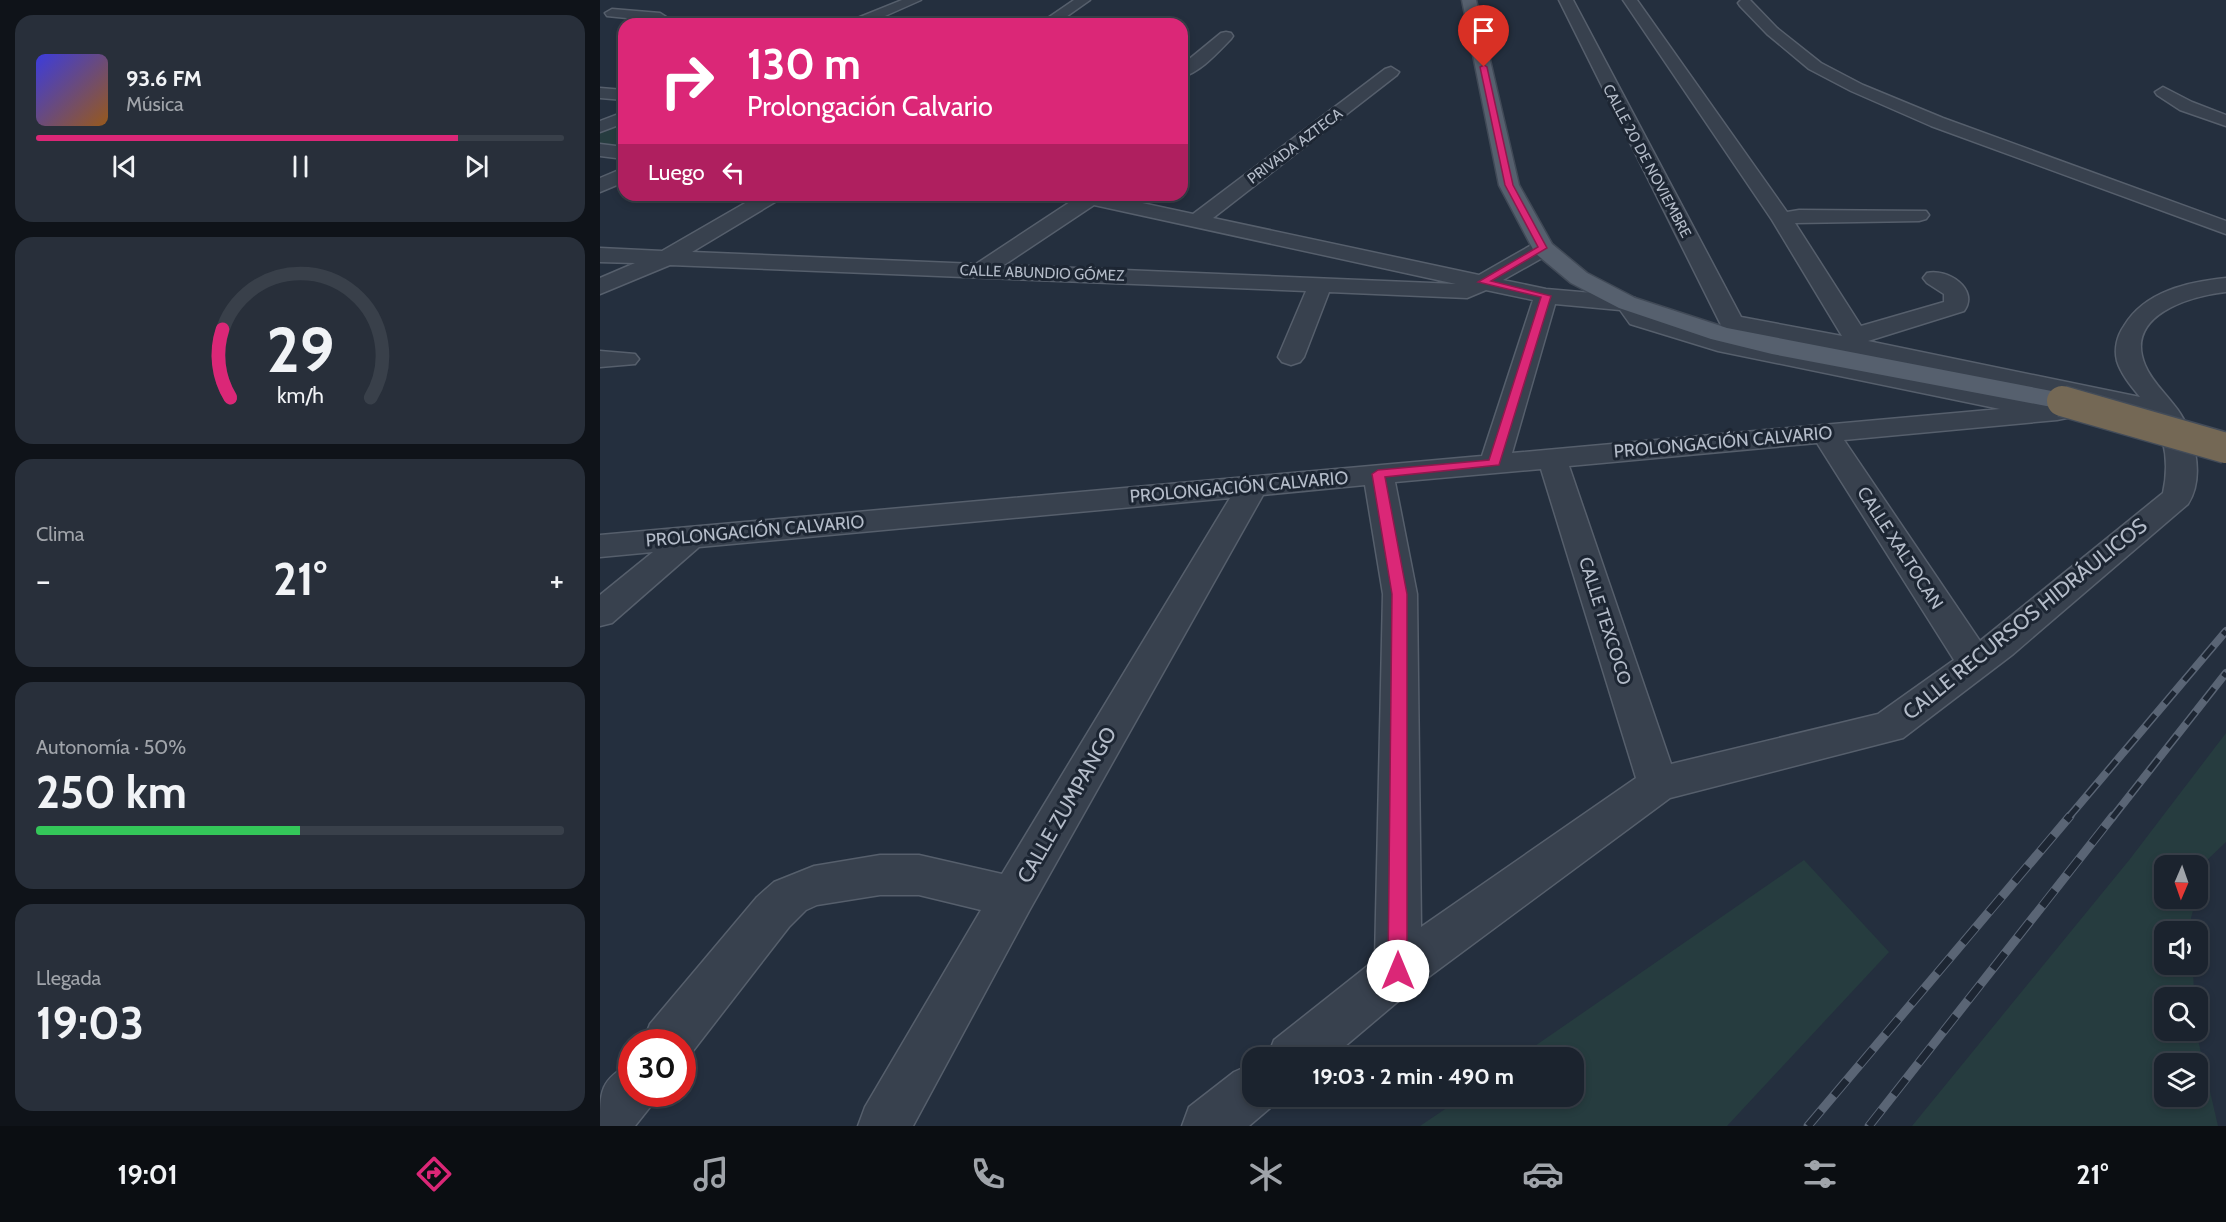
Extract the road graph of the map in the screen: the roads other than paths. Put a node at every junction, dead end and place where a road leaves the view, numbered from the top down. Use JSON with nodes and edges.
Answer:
{"nodes":[{"id":1,"x":909,"y":0,"type":"edge"},
{"id":2,"x":914,"y":0,"type":"edge"},
{"id":3,"x":1083,"y":0,"type":"edge"},
{"id":4,"x":1469,"y":0,"type":"edge"},
{"id":5,"x":1566,"y":0,"type":"edge"},
{"id":6,"x":1630,"y":0,"type":"edge"},
{"id":7,"x":1746,"y":2,"type":"edge"},
{"id":8,"x":612,"y":13,"type":"dead end"},
{"id":9,"x":661,"y":18,"type":"edge"},
{"id":10,"x":870,"y":18,"type":"edge"},
{"id":11,"x":1055,"y":18,"type":"edge"},
{"id":12,"x":1226,"y":36,"type":"dead end"},
{"id":13,"x":1188,"y":68,"type":"edge"},
{"id":14,"x":1391,"y":72,"type":"dead end"},
{"id":15,"x":2163,"y":92,"type":"dead end"},
{"id":16,"x":600,"y":93,"type":"edge"},
{"id":17,"x":618,"y":94,"type":"edge"},
{"id":18,"x":618,"y":120,"type":"edge"},
{"id":19,"x":2226,"y":121,"type":"edge"},
{"id":20,"x":600,"y":127,"type":"edge"},
{"id":21,"x":600,"y":150,"type":"edge"},
{"id":22,"x":618,"y":152,"type":"edge"},
{"id":23,"x":618,"y":177,"type":"edge"},
{"id":24,"x":600,"y":186,"type":"edge"},
{"id":25,"x":763,"y":201,"type":"edge"},
{"id":26,"x":1081,"y":201,"type":"edge"},
{"id":27,"x":1112,"y":201,"type":"edge"},
{"id":28,"x":1919,"y":215,"type":"dead end"},
{"id":29,"x":1199,"y":219,"type":"junction"},
{"id":30,"x":1782,"y":220,"type":"junction"},
{"id":31,"x":2226,"y":228,"type":"edge"},
{"id":32,"x":1543,"y":248,"type":"junction"},
{"id":33,"x":600,"y":255,"type":"edge"},
{"id":34,"x":666,"y":258,"type":"junction"},
{"id":35,"x":980,"y":271,"type":"junction"},
{"id":36,"x":1935,"y":279,"type":"dead end"},
{"id":37,"x":1482,"y":282,"type":"junction"},
{"id":38,"x":1320,"y":285,"type":"junction"},
{"id":39,"x":2226,"y":285,"type":"edge"},
{"id":40,"x":600,"y":287,"type":"edge"},
{"id":41,"x":1546,"y":296,"type":"junction"},
{"id":42,"x":1638,"y":307,"type":"junction"},
{"id":43,"x":1855,"y":341,"type":"junction"},
{"id":44,"x":1291,"y":357,"type":"dead end"},
{"id":45,"x":600,"y":359,"type":"edge"},
{"id":46,"x":626,"y":359,"type":"dead end"},
{"id":47,"x":2059,"y":406,"type":"junction"},
{"id":48,"x":2170,"y":423,"type":"junction"},
{"id":49,"x":1825,"y":433,"type":"junction"},
{"id":50,"x":2226,"y":448,"type":"edge"},
{"id":51,"x":1552,"y":458,"type":"junction"},
{"id":52,"x":1494,"y":463,"type":"junction"},
{"id":53,"x":1378,"y":474,"type":"junction"},
{"id":54,"x":1253,"y":485,"type":"junction"},
{"id":55,"x":692,"y":536,"type":"junction"},
{"id":56,"x":600,"y":546,"type":"edge"},
{"id":57,"x":600,"y":614,"type":"edge"},
{"id":58,"x":1975,"y":663,"type":"junction"},
{"id":59,"x":1658,"y":784,"type":"junction"},
{"id":60,"x":1013,"y":897,"type":"junction"},
{"id":61,"x":1398,"y":971,"type":"junction"},
{"id":62,"x":678,"y":1029,"type":"edge"},
{"id":63,"x":1305,"y":1047,"type":"edge"},
{"id":64,"x":1242,"y":1098,"type":"edge"},
{"id":65,"x":618,"y":1106,"type":"edge"},
{"id":66,"x":602,"y":1126,"type":"edge"},
{"id":67,"x":884,"y":1126,"type":"edge"},
{"id":68,"x":1208,"y":1126,"type":"edge"}],
"edges":[{"from":1,"to":2,"type":"street"},
{"from":2,"to":10,"type":"street"},
{"from":3,"to":11,"type":"street"},
{"from":4,"to":32,"type":"main road"},
{"from":5,"to":43,"type":"street","name":"CALLE 20 DE NOVIEMBRE"},
{"from":6,"to":30,"type":"street"},
{"from":7,"to":31,"type":"street"},
{"from":8,"to":9,"type":"street"},
{"from":12,"to":13,"type":"street"},
{"from":14,"to":29,"type":"street","name":"PRIVADA AZTECA"},
{"from":15,"to":19,"type":"street"},
{"from":16,"to":17,"type":"street"},
{"from":18,"to":20,"type":"street"},
{"from":21,"to":22,"type":"street"},
{"from":23,"to":24,"type":"street"},
{"from":25,"to":34,"type":"street"},
{"from":26,"to":35,"type":"street"},
{"from":27,"to":29,"type":"street"},
{"from":28,"to":30,"type":"street"},
{"from":29,"to":37,"type":"street"},
{"from":30,"to":43,"type":"street"},
{"from":32,"to":37,"type":"street","name":"CALLE ABUNDIO GÓMEZ"},
{"from":32,"to":42,"type":"main road"},
{"from":33,"to":34,"type":"street","name":"CALLE ABUNDIO GÓMEZ"},
{"from":34,"to":35,"type":"street","name":"CALLE ABUNDIO GÓMEZ"},
{"from":34,"to":40,"type":"street"},
{"from":35,"to":38,"type":"street","name":"CALLE ABUNDIO GÓMEZ"},
{"from":36,"to":43,"type":"street"},
{"from":37,"to":38,"type":"street","name":"CALLE ABUNDIO GÓMEZ"},
{"from":37,"to":41,"type":"street"},
{"from":38,"to":44,"type":"street"},
{"from":39,"to":48,"type":"street"},
{"from":41,"to":42,"type":"street"},
{"from":41,"to":52,"type":"street"},
{"from":42,"to":47,"type":"main road"},
{"from":42,"to":47,"type":"street"},
{"from":43,"to":48,"type":"street"},
{"from":45,"to":46,"type":"street"},
{"from":47,"to":48,"type":"street"},
{"from":47,"to":49,"type":"street","name":"PROLONGACIÓN CALVARIO"},
{"from":47,"to":50,"type":"highway","bridge":true},
{"from":48,"to":58,"type":"street","name":"CALLE RECURSOS HIDRÁULICOS"},
{"from":49,"to":51,"type":"street","name":"PROLONGACIÓN CALVARIO"},
{"from":49,"to":58,"type":"street","name":"CALLE XALTOCAN"},
{"from":51,"to":52,"type":"street","name":"PROLONGACIÓN CALVARIO"},
{"from":51,"to":59,"type":"street","name":"CALLE TEXCOCO"},
{"from":52,"to":53,"type":"street","name":"PROLONGACIÓN CALVARIO"},
{"from":53,"to":54,"type":"street","name":"PROLONGACIÓN CALVARIO"},
{"from":53,"to":61,"type":"street"},
{"from":54,"to":55,"type":"street","name":"PROLONGACIÓN CALVARIO"},
{"from":54,"to":60,"type":"street","name":"CALLE ZUMPANGO"},
{"from":55,"to":56,"type":"street","name":"PROLONGACIÓN CALVARIO"},
{"from":55,"to":57,"type":"street"},
{"from":58,"to":59,"type":"street","name":"CALLE RECURSOS HIDRÁULICOS"},
{"from":59,"to":61,"type":"street","name":"CALLE RECURSOS HIDRÁULICOS"},
{"from":60,"to":62,"type":"street"},
{"from":60,"to":67,"type":"street","name":"CALLE ZUMPANGO"},
{"from":61,"to":63,"type":"street","name":"CALLE RECURSOS HIDRÁULICOS"},
{"from":64,"to":68,"type":"street"},
{"from":65,"to":66,"type":"street"}]}
